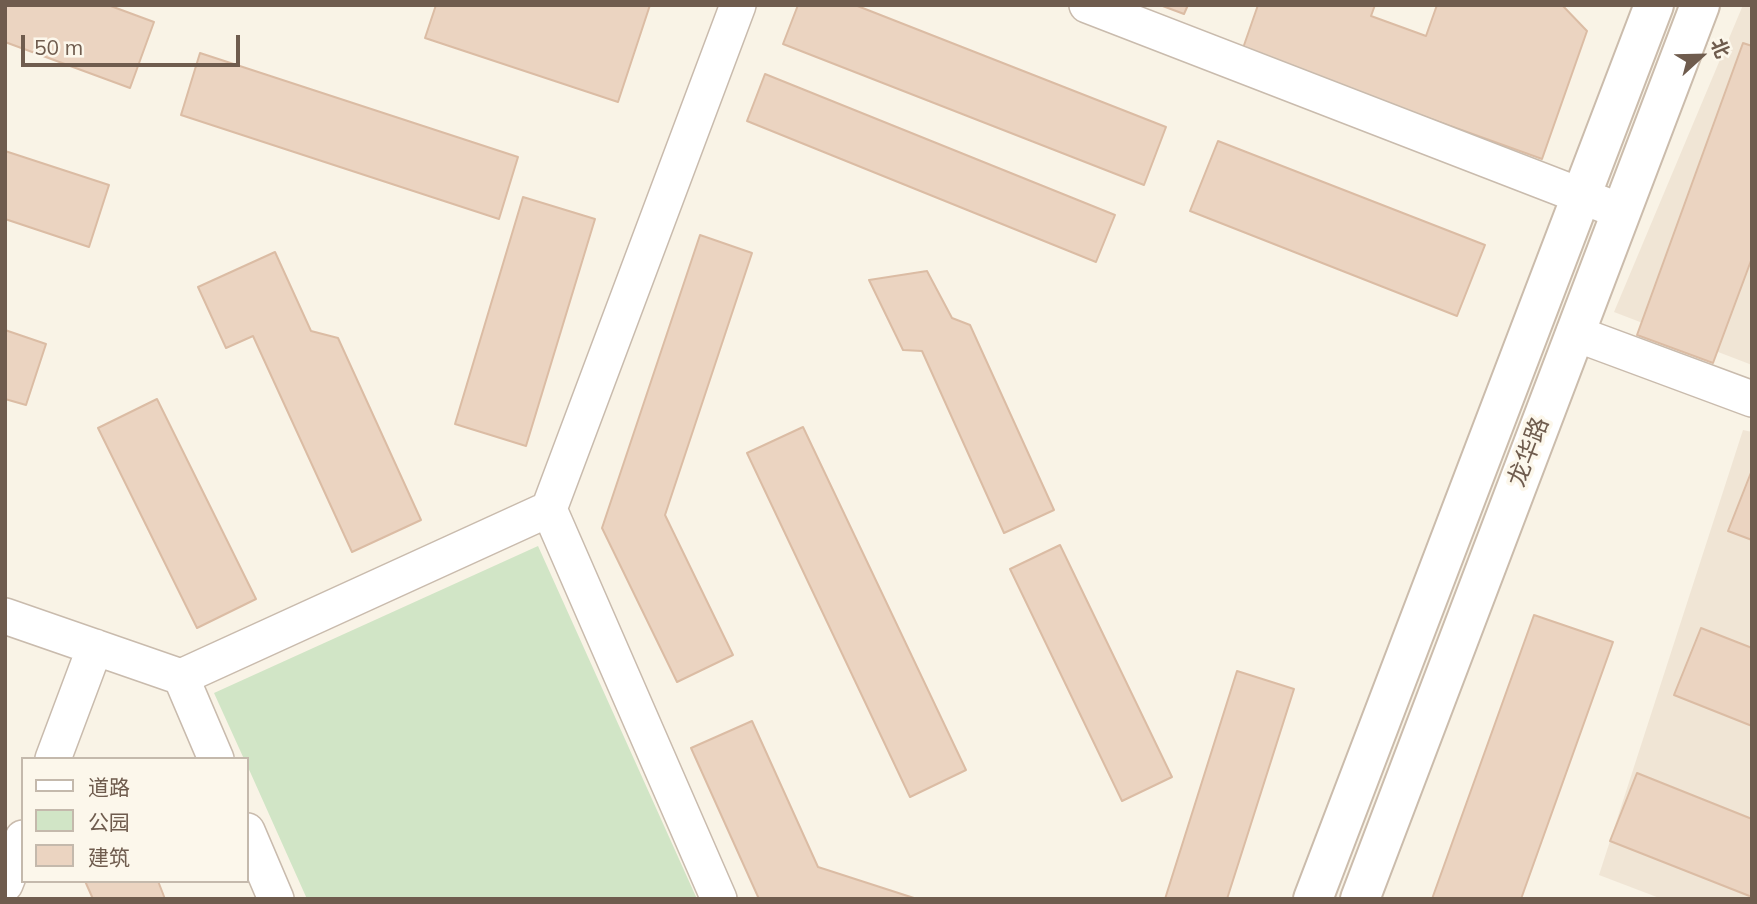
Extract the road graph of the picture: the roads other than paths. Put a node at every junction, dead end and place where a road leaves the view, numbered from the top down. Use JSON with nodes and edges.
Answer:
{"nodes":[{"id":1,"x":738,"y":5,"type":"edge"},
{"id":2,"x":1087,"y":5,"type":"edge"},
{"id":3,"x":1654,"y":5,"type":"edge"},
{"id":4,"x":1700,"y":5,"type":"edge"},
{"id":5,"x":1581,"y":195,"type":"junction"},
{"id":6,"x":1620,"y":211,"type":"junction"},
{"id":7,"x":1574,"y":333,"type":"junction"},
{"id":8,"x":1752,"y":399,"type":"edge"},
{"id":9,"x":549,"y":509,"type":"junction"},
{"id":10,"x":5,"y":616,"type":"edge"},
{"id":11,"x":95,"y":647,"type":"junction"},
{"id":12,"x":180,"y":677,"type":"junction"},
{"id":13,"x":54,"y":757,"type":"edge"},
{"id":14,"x":215,"y":757,"type":"edge"},
{"id":15,"x":248,"y":833,"type":"edge"},
{"id":16,"x":21,"y":843,"type":"edge"},
{"id":17,"x":5,"y":884,"type":"edge"},
{"id":18,"x":276,"y":899,"type":"edge"},
{"id":19,"x":719,"y":899,"type":"edge"},
{"id":20,"x":1313,"y":899,"type":"edge"},
{"id":21,"x":1360,"y":899,"type":"edge"}],
"edges":[{"from":1,"to":9,"type":"street"},
{"from":2,"to":5,"type":"street"},
{"from":3,"to":5,"type":"main road"},
{"from":4,"to":6,"type":"main road","name":"龙华路"},
{"from":5,"to":6,"type":"street"},
{"from":5,"to":20,"type":"main road"},
{"from":6,"to":7,"type":"main road","name":"龙华路"},
{"from":7,"to":8,"type":"street"},
{"from":7,"to":21,"type":"main road","name":"龙华路"},
{"from":9,"to":12,"type":"street"},
{"from":9,"to":19,"type":"street"},
{"from":10,"to":11,"type":"street"},
{"from":11,"to":12,"type":"street"},
{"from":11,"to":13,"type":"street"},
{"from":12,"to":14,"type":"street"},
{"from":15,"to":18,"type":"street"},
{"from":16,"to":17,"type":"street"}]}
